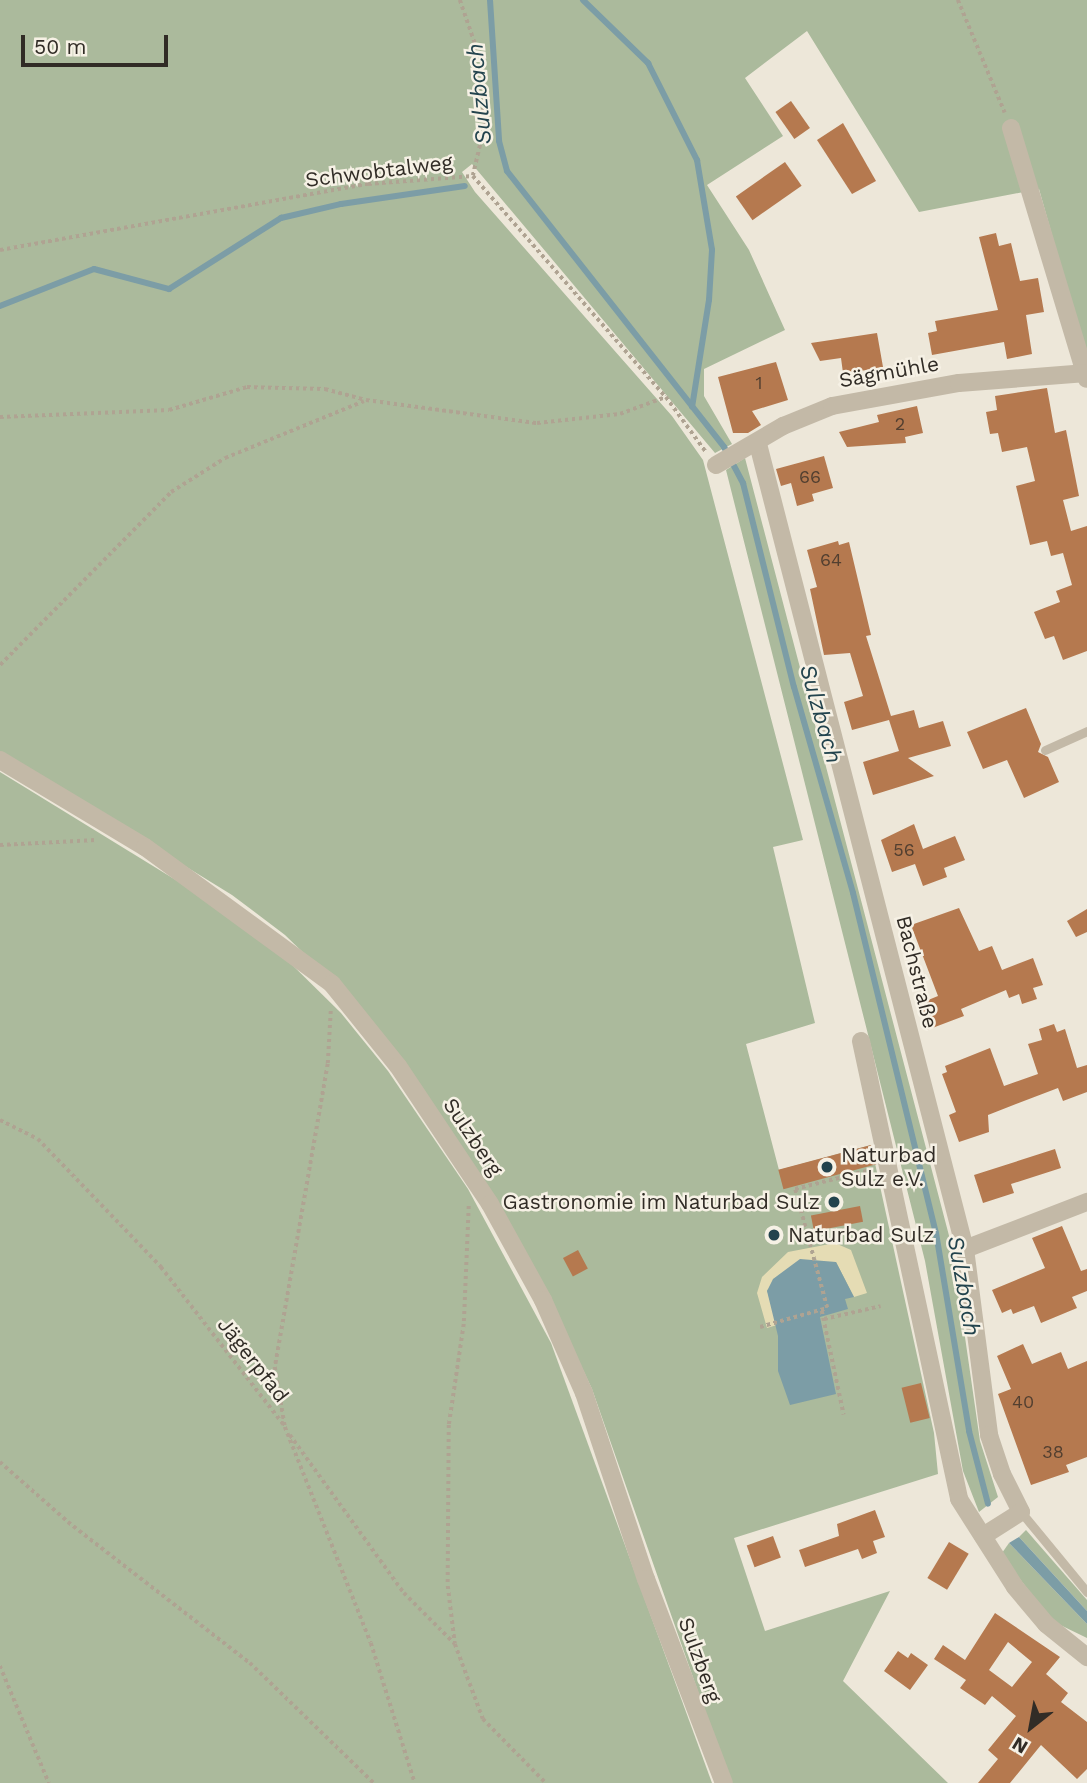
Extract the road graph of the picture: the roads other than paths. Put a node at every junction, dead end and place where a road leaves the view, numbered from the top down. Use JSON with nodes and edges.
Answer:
{"nodes":[{"id":1,"x":1012,"y":128,"type":"road end"},
{"id":2,"x":1087,"y":376,"type":"edge"},
{"id":3,"x":750,"y":446,"type":"junction"},
{"id":4,"x":720,"y":462,"type":"road end"},
{"id":5,"x":1087,"y":731,"type":"edge"},
{"id":6,"x":1045,"y":750,"type":"dead end"},
{"id":7,"x":0,"y":760,"type":"edge"},
{"id":8,"x":861,"y":1041,"type":"dead end"},
{"id":9,"x":1087,"y":1202,"type":"edge"},
{"id":10,"x":965,"y":1248,"type":"junction"},
{"id":11,"x":1021,"y":1511,"type":"junction"},
{"id":12,"x":983,"y":1536,"type":"junction"},
{"id":13,"x":1087,"y":1592,"type":"edge"},
{"id":14,"x":1087,"y":1657,"type":"edge"},
{"id":15,"x":724,"y":1783,"type":"edge"}],
"edges":[{"from":1,"to":2,"type":"street"},
{"from":2,"to":3,"type":"street","name":"Sägmühle"},
{"from":3,"to":4,"type":"street","name":"Sägmühle"},
{"from":3,"to":10,"type":"street","name":"Bachstraße"},
{"from":5,"to":6,"type":"lane"},
{"from":7,"to":15,"type":"street","name":"Sulzberg"},
{"from":8,"to":12,"type":"street"},
{"from":9,"to":10,"type":"street"},
{"from":10,"to":11,"type":"street","name":"Bachstraße"},
{"from":11,"to":12,"type":"street"},
{"from":11,"to":13,"type":"lane","name":"Bachstraße"},
{"from":12,"to":14,"type":"street"}]}
